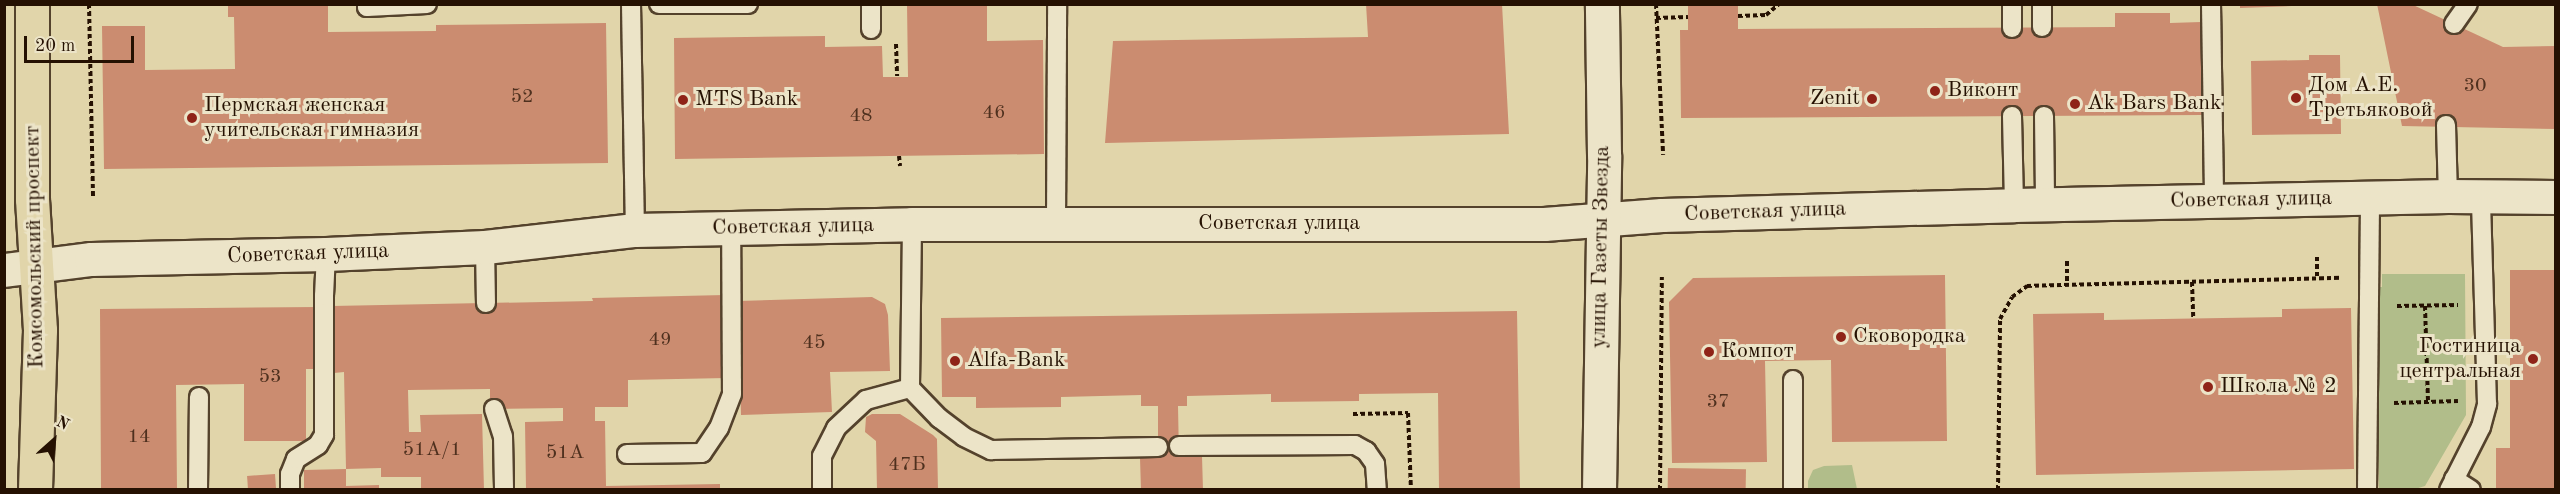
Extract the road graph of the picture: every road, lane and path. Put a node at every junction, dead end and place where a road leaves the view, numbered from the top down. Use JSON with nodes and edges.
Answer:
{"nodes":[{"id":1,"x":32,"y":4,"type":"edge"},
{"id":2,"x":90,"y":4,"type":"edge"},
{"id":3,"x":367,"y":4,"type":"edge"},
{"id":4,"x":427,"y":4,"type":"edge"},
{"id":5,"x":631,"y":4,"type":"edge"},
{"id":6,"x":659,"y":4,"type":"edge"},
{"id":7,"x":748,"y":4,"type":"edge"},
{"id":8,"x":871,"y":4,"type":"edge"},
{"id":9,"x":1057,"y":4,"type":"edge"},
{"id":10,"x":1602,"y":4,"type":"edge"},
{"id":11,"x":1656,"y":4,"type":"edge"},
{"id":12,"x":1779,"y":4,"type":"edge"},
{"id":13,"x":2012,"y":4,"type":"edge"},
{"id":14,"x":2042,"y":4,"type":"edge"},
{"id":15,"x":2211,"y":4,"type":"edge"},
{"id":16,"x":2468,"y":4,"type":"edge"},
{"id":17,"x":1738,"y":16,"type":"dead end"},
{"id":18,"x":1688,"y":17,"type":"dead end"},
{"id":19,"x":1656,"y":18,"type":"junction"},
{"id":20,"x":2454,"y":24,"type":"dead end"},
{"id":21,"x":2042,"y":27,"type":"dead end"},
{"id":22,"x":2012,"y":28,"type":"dead end"},
{"id":23,"x":871,"y":29,"type":"dead end"},
{"id":24,"x":2013,"y":116,"type":"dead end"},
{"id":25,"x":2044,"y":116,"type":"dead end"},
{"id":26,"x":2446,"y":125,"type":"dead end"},
{"id":27,"x":1663,"y":155,"type":"dead end"},
{"id":28,"x":899,"y":156,"type":"dead end"},
{"id":29,"x":900,"y":166,"type":"dead end"},
{"id":30,"x":2448,"y":196,"type":"junction"},
{"id":31,"x":2481,"y":196,"type":"junction"},
{"id":32,"x":2556,"y":197,"type":"edge"},
{"id":33,"x":2370,"y":198,"type":"junction"},
{"id":34,"x":93,"y":199,"type":"dead end"},
{"id":35,"x":2214,"y":201,"type":"junction"},
{"id":36,"x":2030,"y":204,"type":"junction"},
{"id":37,"x":1602,"y":220,"type":"junction"},
{"id":38,"x":912,"y":224,"type":"junction"},
{"id":39,"x":1056,"y":224,"type":"junction"},
{"id":40,"x":731,"y":228,"type":"junction"},
{"id":41,"x":635,"y":230,"type":"junction"},
{"id":42,"x":485,"y":247,"type":"junction"},
{"id":43,"x":326,"y":254,"type":"junction"},
{"id":44,"x":2317,"y":257,"type":"dead end"},
{"id":45,"x":2067,"y":261,"type":"dead end"},
{"id":46,"x":37,"y":264,"type":"junction"},
{"id":47,"x":4,"y":270,"type":"edge"},
{"id":48,"x":1662,"y":277,"type":"dead end"},
{"id":49,"x":2369,"y":278,"type":"junction"},
{"id":50,"x":2317,"y":279,"type":"junction"},
{"id":51,"x":2192,"y":282,"type":"junction"},
{"id":52,"x":2067,"y":286,"type":"junction"},
{"id":53,"x":486,"y":303,"type":"dead end"},
{"id":54,"x":2369,"y":306,"type":"junction"},
{"id":55,"x":2425,"y":306,"type":"junction"},
{"id":56,"x":2460,"y":317,"type":"dead end"},
{"id":57,"x":2193,"y":318,"type":"dead end"},
{"id":58,"x":1793,"y":380,"type":"dead end"},
{"id":59,"x":910,"y":388,"type":"junction"},
{"id":60,"x":200,"y":397,"type":"dead end"},
{"id":61,"x":2462,"y":401,"type":"dead end"},
{"id":62,"x":2428,"y":402,"type":"junction"},
{"id":63,"x":2368,"y":404,"type":"junction"},
{"id":64,"x":494,"y":409,"type":"dead end"},
{"id":65,"x":1158,"y":447,"type":"dead end"},
{"id":66,"x":1179,"y":447,"type":"dead end"},
{"id":67,"x":627,"y":454,"type":"dead end"},
{"id":68,"x":2451,"y":484,"type":"edge"},
{"id":69,"x":35,"y":489,"type":"edge"},
{"id":70,"x":198,"y":489,"type":"edge"},
{"id":71,"x":290,"y":489,"type":"edge"},
{"id":72,"x":504,"y":489,"type":"edge"},
{"id":73,"x":822,"y":489,"type":"edge"},
{"id":74,"x":1377,"y":489,"type":"edge"},
{"id":75,"x":1599,"y":489,"type":"edge"},
{"id":76,"x":1660,"y":489,"type":"edge"},
{"id":77,"x":1793,"y":489,"type":"edge"},
{"id":78,"x":1998,"y":489,"type":"edge"},
{"id":79,"x":2367,"y":489,"type":"edge"},
{"id":80,"x":2470,"y":489,"type":"edge"}],
"edges":[{"from":1,"to":46,"type":"main road","name":"Комсомольский проспект"},
{"from":2,"to":34,"type":"path"},
{"from":3,"to":4,"type":"lane"},
{"from":5,"to":41,"type":"lane"},
{"from":6,"to":7,"type":"lane"},
{"from":8,"to":23,"type":"lane"},
{"from":9,"to":39,"type":"lane"},
{"from":10,"to":37,"type":"street","name":"улица Газеты Звезда"},
{"from":11,"to":19,"type":"path"},
{"from":12,"to":17,"type":"path"},
{"from":13,"to":22,"type":"lane"},
{"from":14,"to":21,"type":"lane"},
{"from":15,"to":35,"type":"lane"},
{"from":16,"to":20,"type":"lane"},
{"from":18,"to":19,"type":"path"},
{"from":19,"to":27,"type":"path"},
{"from":24,"to":36,"type":"lane"},
{"from":25,"to":36,"type":"lane"},
{"from":26,"to":30,"type":"lane"},
{"from":28,"to":29,"type":"path"},
{"from":30,"to":31,"type":"street","name":"Советская улица"},
{"from":30,"to":33,"type":"street","name":"Советская улица"},
{"from":31,"to":32,"type":"street","name":"Советская улица"},
{"from":31,"to":68,"type":"lane"},
{"from":33,"to":35,"type":"street","name":"Советская улица"},
{"from":33,"to":49,"type":"lane"},
{"from":35,"to":36,"type":"street","name":"Советская улица"},
{"from":36,"to":37,"type":"street","name":"Советская улица"},
{"from":37,"to":39,"type":"street","name":"Советская улица"},
{"from":37,"to":75,"type":"street","name":"улица Газеты Звезда"},
{"from":38,"to":39,"type":"street","name":"Советская улица"},
{"from":38,"to":40,"type":"street","name":"Советская улица"},
{"from":38,"to":59,"type":"lane"},
{"from":40,"to":41,"type":"street","name":"Советская улица"},
{"from":40,"to":67,"type":"lane"},
{"from":41,"to":42,"type":"street","name":"Советская улица"},
{"from":42,"to":43,"type":"street","name":"Советская улица"},
{"from":42,"to":53,"type":"lane"},
{"from":43,"to":46,"type":"street","name":"Советская улица"},
{"from":43,"to":71,"type":"lane"},
{"from":44,"to":50,"type":"path"},
{"from":45,"to":52,"type":"path"},
{"from":46,"to":47,"type":"street","name":"Советская улица"},
{"from":46,"to":69,"type":"main road","name":"Комсомольский проспект"},
{"from":48,"to":76,"type":"path"},
{"from":49,"to":50,"type":"path"},
{"from":49,"to":54,"type":"lane"},
{"from":50,"to":51,"type":"path"},
{"from":51,"to":52,"type":"path"},
{"from":51,"to":57,"type":"path"},
{"from":52,"to":78,"type":"path"},
{"from":54,"to":55,"type":"path"},
{"from":54,"to":63,"type":"lane"},
{"from":55,"to":56,"type":"path"},
{"from":55,"to":62,"type":"path"},
{"from":58,"to":77,"type":"lane"},
{"from":59,"to":65,"type":"lane"},
{"from":59,"to":73,"type":"lane"},
{"from":60,"to":70,"type":"lane"},
{"from":61,"to":62,"type":"path"},
{"from":62,"to":63,"type":"path"},
{"from":63,"to":79,"type":"lane"},
{"from":64,"to":72,"type":"lane"},
{"from":66,"to":74,"type":"lane"},
{"from":68,"to":80,"type":"lane"}]}
